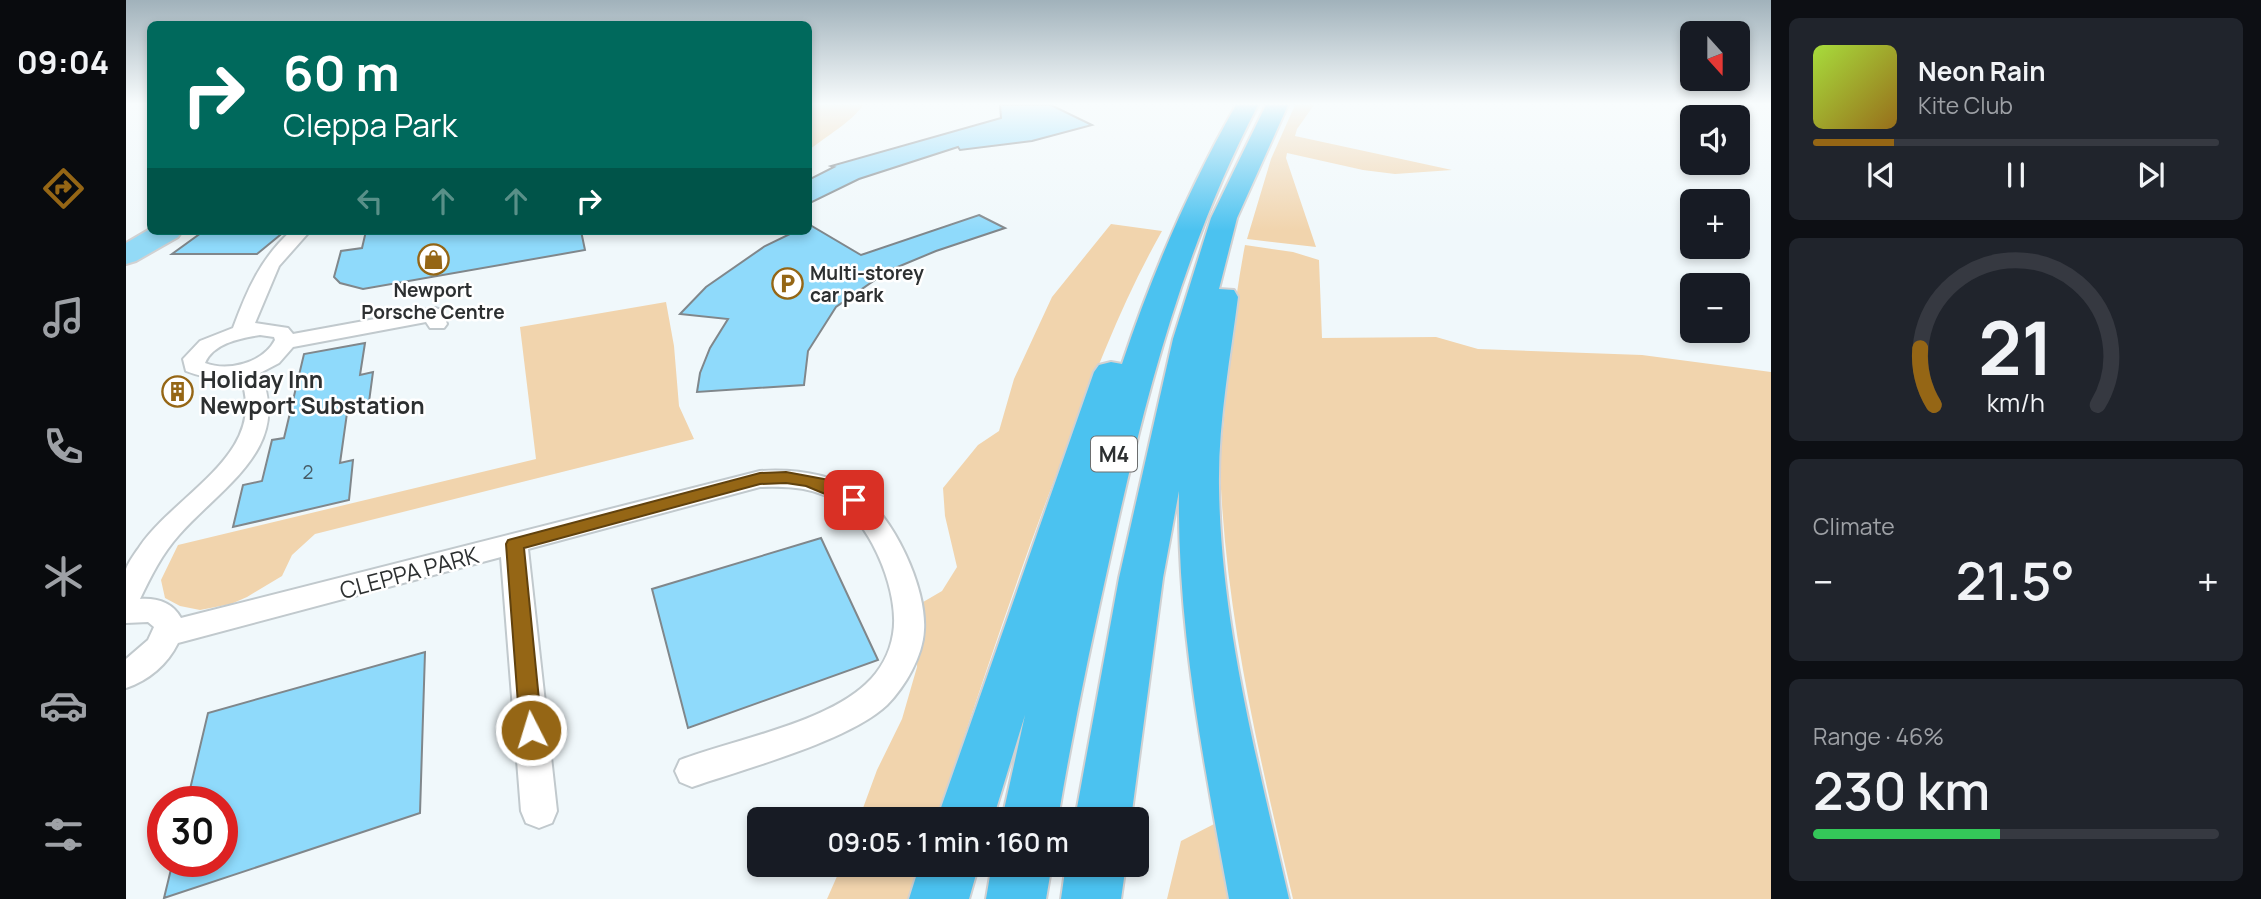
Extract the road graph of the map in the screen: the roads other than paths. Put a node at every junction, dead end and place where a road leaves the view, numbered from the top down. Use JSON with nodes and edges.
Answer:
{"nodes":[{"id":1,"x":1237,"y":147,"type":"edge"},
{"id":2,"x":1245,"y":147,"type":"edge"},
{"id":3,"x":1233,"y":163,"type":"junction"},
{"id":4,"x":147,"y":226,"type":"edge"},
{"id":5,"x":162,"y":235,"type":"edge"},
{"id":6,"x":296,"y":235,"type":"edge"},
{"id":7,"x":126,"y":237,"type":"edge"},
{"id":8,"x":126,"y":255,"type":"edge"},
{"id":9,"x":437,"y":324,"type":"dead end"},
{"id":10,"x":242,"y":331,"type":"junction"},
{"id":11,"x":286,"y":342,"type":"junction"},
{"id":12,"x":247,"y":369,"type":"junction"},
{"id":13,"x":514,"y":544,"type":"junction"},
{"id":14,"x":126,"y":598,"type":"edge"},
{"id":15,"x":126,"y":611,"type":"edge"},
{"id":16,"x":167,"y":634,"type":"junction"},
{"id":17,"x":126,"y":675,"type":"edge"},
{"id":18,"x":692,"y":771,"type":"dead end"},
{"id":19,"x":969,"y":807,"type":"edge"},
{"id":20,"x":1032,"y":807,"type":"edge"},
{"id":21,"x":1105,"y":807,"type":"edge"},
{"id":22,"x":539,"y":811,"type":"dead end"},
{"id":23,"x":946,"y":877,"type":"edge"},
{"id":24,"x":1020,"y":877,"type":"edge"},
{"id":25,"x":1094,"y":877,"type":"edge"},
{"id":26,"x":939,"y":899,"type":"edge"},
{"id":27,"x":1016,"y":899,"type":"edge"},
{"id":28,"x":1091,"y":899,"type":"edge"},
{"id":29,"x":1259,"y":899,"type":"edge"}],
"edges":[{"from":1,"to":3,"type":"highway","number":"M4"},
{"from":2,"to":3,"type":"highway","number":"M4"},
{"from":3,"to":19,"type":"highway","number":"M4"},
{"from":3,"to":20,"type":"highway","number":"M4"},
{"from":3,"to":21,"type":"highway","number":"M4"},
{"from":3,"to":29,"type":"highway","number":"M4"},
{"from":4,"to":7,"type":"main road"},
{"from":5,"to":8,"type":"main road"},
{"from":6,"to":10,"type":"street"},
{"from":9,"to":11,"type":"street"},
{"from":10,"to":11,"type":"street"},
{"from":10,"to":12,"type":"street"},
{"from":11,"to":12,"type":"street"},
{"from":12,"to":14,"type":"street"},
{"from":13,"to":16,"type":"street","name":"CLEPPA PARK"},
{"from":13,"to":18,"type":"street","name":"CLEPPA PARK"},
{"from":13,"to":22,"type":"street"},
{"from":15,"to":16,"type":"street"},
{"from":16,"to":17,"type":"street"},
{"from":23,"to":26,"type":"highway"},
{"from":24,"to":27,"type":"highway"},
{"from":25,"to":28,"type":"highway"}]}
